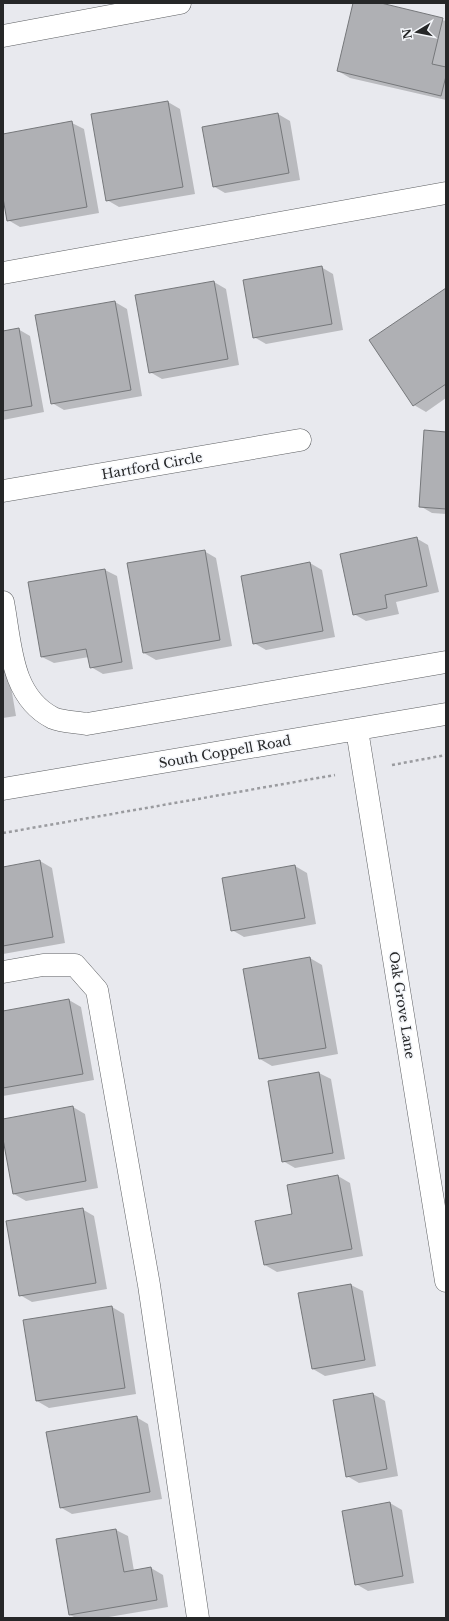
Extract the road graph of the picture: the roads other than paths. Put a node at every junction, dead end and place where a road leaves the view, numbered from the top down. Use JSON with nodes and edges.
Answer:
{"nodes":[{"id":1,"x":180,"y":3,"type":"edge"},
{"id":2,"x":3,"y":36,"type":"edge"},
{"id":3,"x":446,"y":193,"type":"edge"},
{"id":4,"x":3,"y":274,"type":"edge"},
{"id":5,"x":300,"y":440,"type":"dead end"},
{"id":6,"x":3,"y":491,"type":"edge"},
{"id":7,"x":3,"y":602,"type":"edge"},
{"id":8,"x":446,"y":662,"type":"edge"},
{"id":9,"x":446,"y":714,"type":"edge"},
{"id":10,"x":357,"y":730,"type":"junction"},
{"id":11,"x":3,"y":789,"type":"edge"},
{"id":12,"x":3,"y":972,"type":"edge"},
{"id":13,"x":446,"y":1281,"type":"edge"},
{"id":14,"x":198,"y":1618,"type":"edge"}],
"edges":[{"from":1,"to":2,"type":"street"},
{"from":3,"to":4,"type":"street"},
{"from":5,"to":6,"type":"street","name":"Hartford Circle"},
{"from":7,"to":8,"type":"street"},
{"from":9,"to":10,"type":"street","name":"South Coppell Road"},
{"from":10,"to":11,"type":"street","name":"South Coppell Road"},
{"from":10,"to":13,"type":"street","name":"Oak Grove Lane"},
{"from":12,"to":14,"type":"street"}]}
